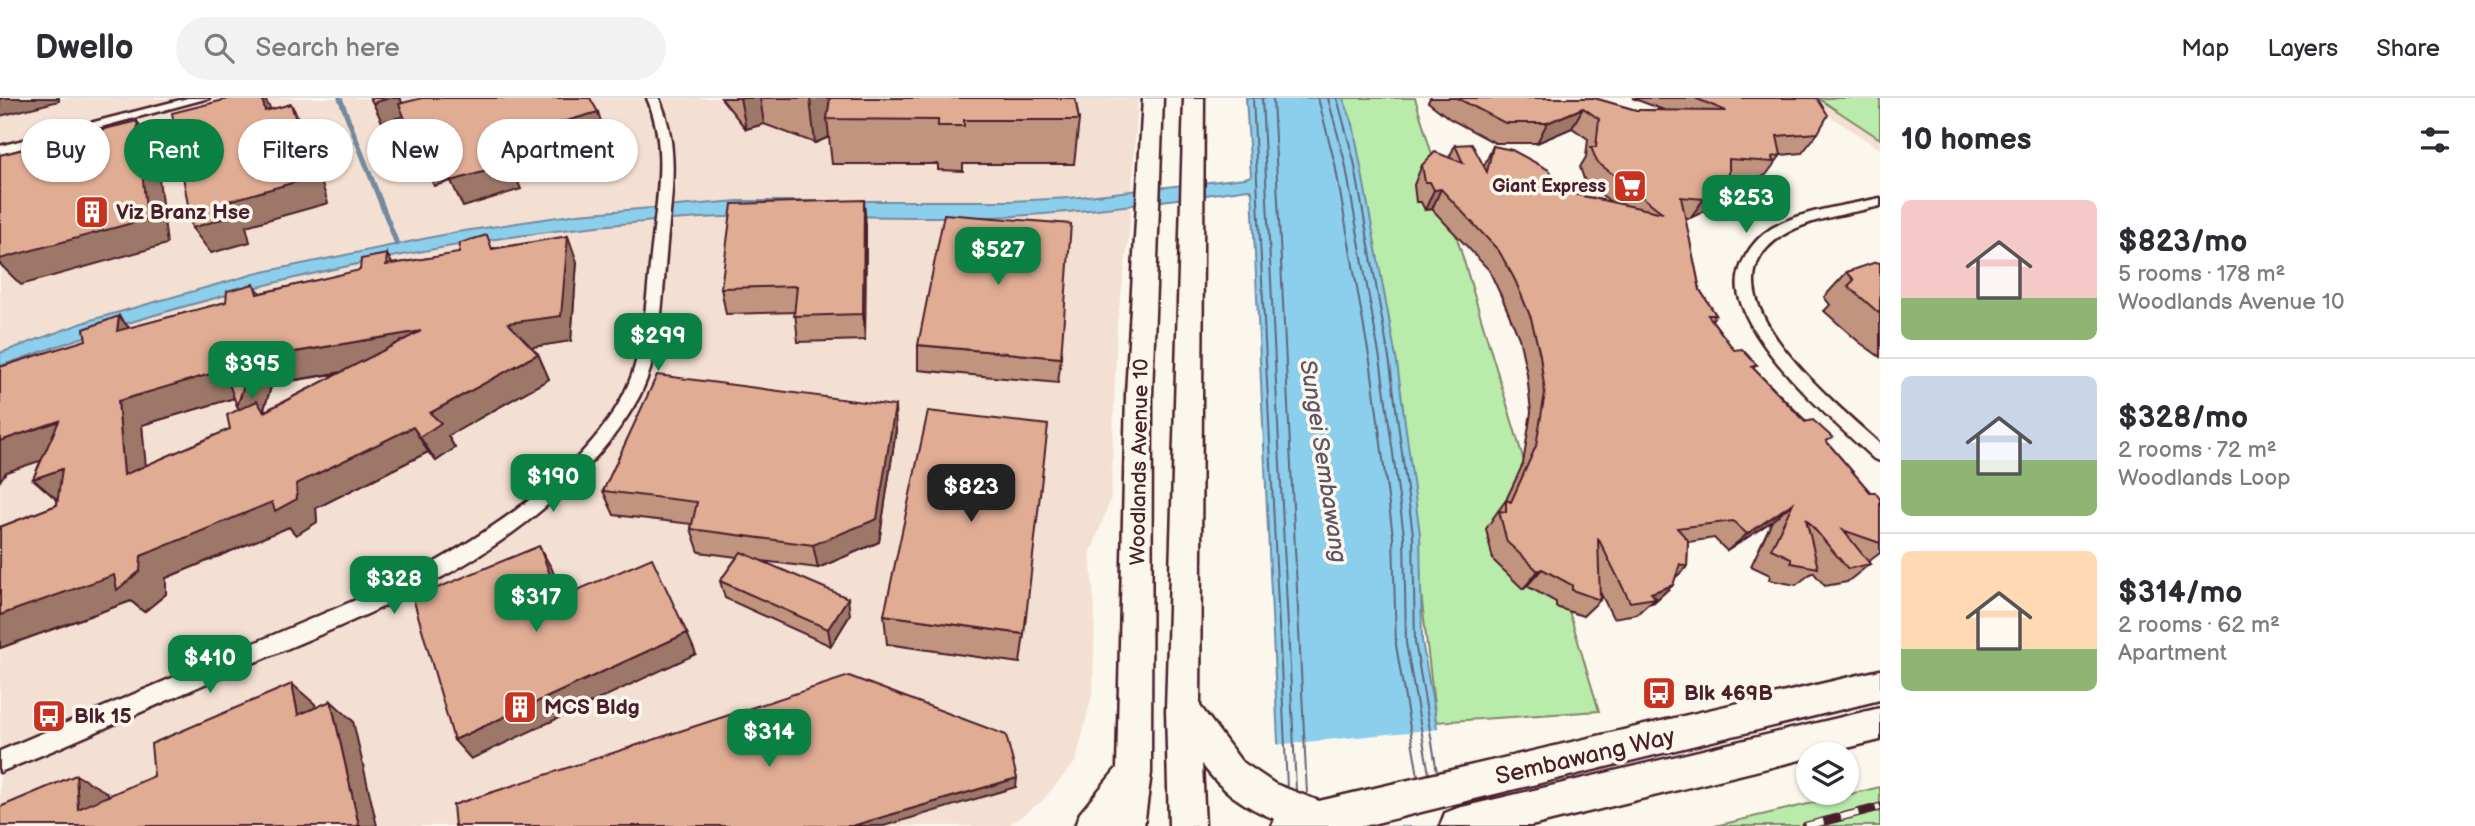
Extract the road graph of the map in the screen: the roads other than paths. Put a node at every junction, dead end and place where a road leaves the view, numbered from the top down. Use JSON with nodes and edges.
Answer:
{"nodes":[{"id":1,"x":203,"y":98,"type":"edge"},
{"id":2,"x":653,"y":98,"type":"edge"},
{"id":3,"x":1153,"y":98,"type":"edge"},
{"id":4,"x":1194,"y":98,"type":"edge"},
{"id":5,"x":0,"y":150,"type":"edge"},
{"id":6,"x":1880,"y":202,"type":"edge"},
{"id":7,"x":1880,"y":454,"type":"edge"},
{"id":8,"x":1880,"y":685,"type":"edge"},
{"id":9,"x":1183,"y":710,"type":"junction"},
{"id":10,"x":1880,"y":724,"type":"edge"},
{"id":11,"x":0,"y":762,"type":"edge"},
{"id":12,"x":1134,"y":773,"type":"junction"},
{"id":13,"x":1304,"y":822,"type":"edge"},
{"id":14,"x":1093,"y":826,"type":"edge"},
{"id":15,"x":1126,"y":826,"type":"edge"},
{"id":16,"x":1187,"y":826,"type":"edge"},
{"id":17,"x":1458,"y":826,"type":"edge"}],
"edges":[{"from":1,"to":5,"type":"street"},
{"from":2,"to":11,"type":"street"},
{"from":3,"to":12,"type":"main road","name":"Woodlands Avenue 10"},
{"from":4,"to":9,"type":"main road"},
{"from":6,"to":7,"type":"street"},
{"from":8,"to":13,"type":"main road","name":"Sembawang Way"},
{"from":9,"to":13,"type":"main road"},
{"from":9,"to":16,"type":"main road"},
{"from":10,"to":17,"type":"main road","name":"Sembawang Way"},
{"from":12,"to":14,"type":"main road"},
{"from":12,"to":15,"type":"main road","name":"Woodlands Avenue 10"}]}
